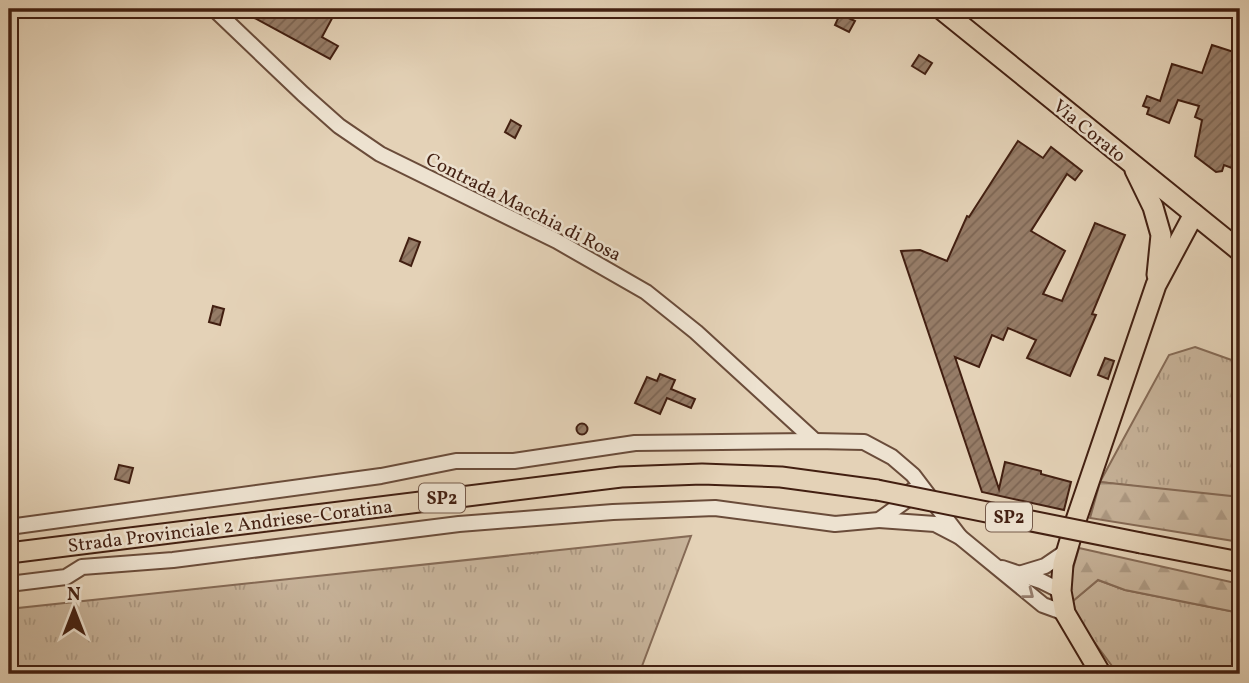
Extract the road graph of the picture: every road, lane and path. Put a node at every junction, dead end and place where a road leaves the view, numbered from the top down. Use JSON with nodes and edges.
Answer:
{"nodes":[{"id":1,"x":214,"y":9,"type":"edge"},
{"id":2,"x":941,"y":9,"type":"edge"},
{"id":3,"x":1131,"y":163,"type":"junction"},
{"id":4,"x":1194,"y":214,"type":"junction"},
{"id":5,"x":1161,"y":235,"type":"junction"},
{"id":6,"x":1240,"y":251,"type":"edge"},
{"id":7,"x":1156,"y":285,"type":"junction"},
{"id":8,"x":815,"y":441,"type":"junction"},
{"id":9,"x":913,"y":475,"type":"junction"},
{"id":10,"x":879,"y":520,"type":"junction"},
{"id":11,"x":9,"y":527,"type":"edge"},
{"id":12,"x":960,"y":537,"type":"junction"},
{"id":13,"x":1169,"y":548,"type":"junction"},
{"id":14,"x":1067,"y":551,"type":"junction"},
{"id":15,"x":1240,"y":552,"type":"edge"},
{"id":16,"x":9,"y":553,"type":"edge"},
{"id":17,"x":1211,"y":557,"type":"junction"},
{"id":18,"x":1240,"y":562,"type":"edge"},
{"id":19,"x":997,"y":567,"type":"junction"},
{"id":20,"x":1240,"y":570,"type":"edge"},
{"id":21,"x":1021,"y":573,"type":"junction"},
{"id":22,"x":9,"y":584,"type":"edge"},
{"id":23,"x":1061,"y":591,"type":"junction"},
{"id":24,"x":1065,"y":613,"type":"junction"},
{"id":25,"x":1101,"y":674,"type":"edge"}],
"edges":[{"from":1,"to":8,"type":"street","name":"Contrada Macchia di Rosa"},
{"from":2,"to":3,"type":"main road","name":"Via Corato"},
{"from":3,"to":4,"type":"main road","name":"Via Corato"},
{"from":3,"to":5,"type":"main road"},
{"from":4,"to":5,"type":"main road"},
{"from":4,"to":6,"type":"main road","name":"Via Corato"},
{"from":4,"to":7,"type":"main road"},
{"from":5,"to":7,"type":"main road"},
{"from":7,"to":14,"type":"main road"},
{"from":8,"to":9,"type":"street"},
{"from":8,"to":11,"type":"street"},
{"from":9,"to":10,"type":"street"},
{"from":9,"to":12,"type":"street"},
{"from":10,"to":12,"type":"street"},
{"from":10,"to":22,"type":"street"},
{"from":12,"to":19,"type":"street"},
{"from":13,"to":15,"type":"main road"},
{"from":13,"to":16,"type":"main road","name":"Strada Provinciale 2 Andriese-Coratina","number":"SP2","bridge":true},
{"from":13,"to":17,"type":"main road","name":"Strada Provinciale 2 Andriese-Coratina","number":"SP2"},
{"from":14,"to":21,"type":"street"},
{"from":14,"to":23,"type":"main road"},
{"from":17,"to":18,"type":"main road","name":"Strada Provinciale 2 Andriese-Coratina","number":"SP2"},
{"from":17,"to":20,"type":"main road"},
{"from":19,"to":21,"type":"street"},
{"from":19,"to":24,"type":"street","one_way":true},
{"from":21,"to":23,"type":"street"},
{"from":23,"to":24,"type":"main road"},
{"from":24,"to":25,"type":"main road"}]}
